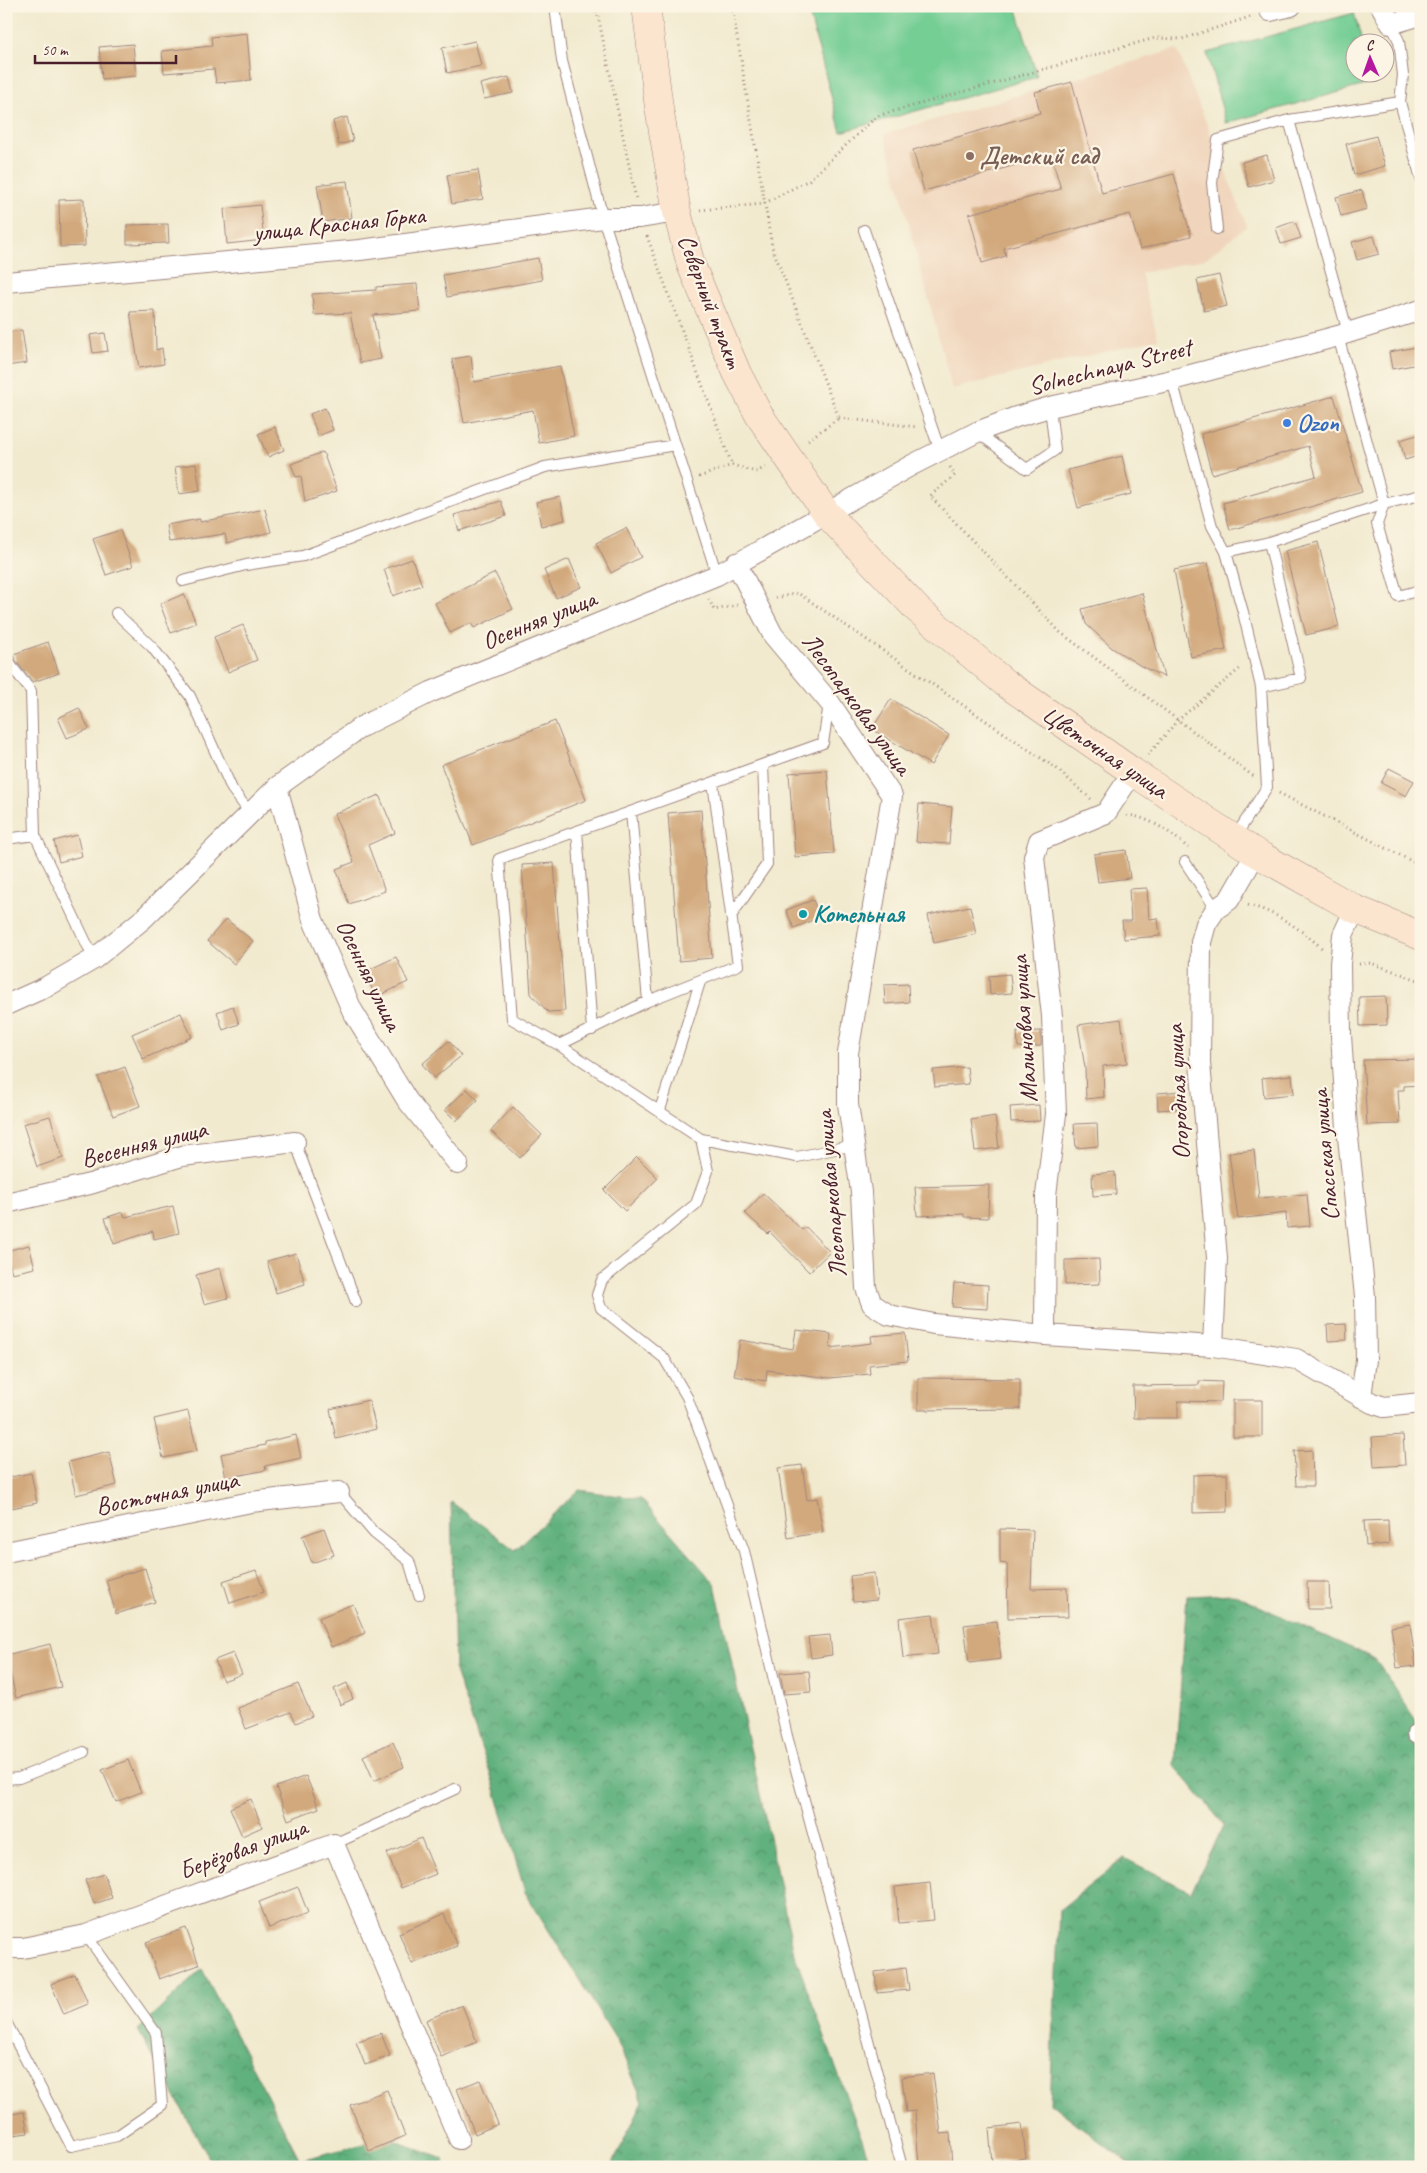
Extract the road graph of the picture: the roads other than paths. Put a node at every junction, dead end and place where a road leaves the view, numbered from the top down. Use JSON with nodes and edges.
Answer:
{"nodes":[{"id":1,"x":555,"y":6,"type":"edge"},
{"id":2,"x":646,"y":6,"type":"edge"},
{"id":3,"x":1291,"y":6,"type":"edge"},
{"id":4,"x":1381,"y":6,"type":"edge"},
{"id":5,"x":1269,"y":9,"type":"edge"},
{"id":6,"x":1421,"y":15,"type":"edge"},
{"id":7,"x":1391,"y":24,"type":"junction"},
{"id":8,"x":1400,"y":102,"type":"junction"},
{"id":9,"x":1289,"y":120,"type":"junction"},
{"id":10,"x":1421,"y":179,"type":"edge"},
{"id":11,"x":677,"y":212,"type":"junction"},
{"id":12,"x":603,"y":218,"type":"junction"},
{"id":13,"x":1217,"y":229,"type":"dead end"},
{"id":14,"x":864,"y":230,"type":"dead end"},
{"id":15,"x":6,"y":282,"type":"edge"},
{"id":16,"x":1421,"y":310,"type":"edge"},
{"id":17,"x":1343,"y":334,"type":"junction"},
{"id":18,"x":1172,"y":380,"type":"junction"},
{"id":19,"x":1050,"y":407,"type":"junction"},
{"id":20,"x":977,"y":432,"type":"junction"},
{"id":21,"x":676,"y":445,"type":"junction"},
{"id":22,"x":940,"y":452,"type":"junction"},
{"id":23,"x":1421,"y":495,"type":"edge"},
{"id":24,"x":1384,"y":504,"type":"junction"},
{"id":25,"x":827,"y":514,"type":"junction"},
{"id":26,"x":1269,"y":542,"type":"junction"},
{"id":27,"x":1226,"y":552,"type":"junction"},
{"id":28,"x":736,"y":564,"type":"junction"},
{"id":29,"x":709,"y":578,"type":"junction"},
{"id":30,"x":183,"y":580,"type":"dead end"},
{"id":31,"x":1421,"y":590,"type":"edge"},
{"id":32,"x":116,"y":613,"type":"dead end"},
{"id":33,"x":6,"y":659,"type":"edge"},
{"id":34,"x":1261,"y":687,"type":"junction"},
{"id":35,"x":830,"y":703,"type":"junction"},
{"id":36,"x":763,"y":765,"type":"junction"},
{"id":37,"x":1132,"y":772,"type":"junction"},
{"id":38,"x":713,"y":782,"type":"junction"},
{"id":39,"x":277,"y":787,"type":"junction"},
{"id":40,"x":631,"y":812,"type":"junction"},
{"id":41,"x":250,"y":813,"type":"junction"},
{"id":42,"x":577,"y":831,"type":"junction"},
{"id":43,"x":35,"y":835,"type":"junction"},
{"id":44,"x":6,"y":839,"type":"edge"},
{"id":45,"x":1245,"y":846,"type":"junction"},
{"id":46,"x":1186,"y":862,"type":"dead end"},
{"id":47,"x":1222,"y":904,"type":"junction"},
{"id":48,"x":1355,"y":909,"type":"junction"},
{"id":49,"x":731,"y":916,"type":"junction"},
{"id":50,"x":1421,"y":936,"type":"edge"},
{"id":51,"x":94,"y":959,"type":"junction"},
{"id":52,"x":700,"y":982,"type":"junction"},
{"id":53,"x":648,"y":1001,"type":"junction"},
{"id":54,"x":6,"y":1005,"type":"edge"},
{"id":55,"x":592,"y":1030,"type":"junction"},
{"id":56,"x":559,"y":1045,"type":"junction"},
{"id":57,"x":660,"y":1110,"type":"junction"},
{"id":58,"x":701,"y":1139,"type":"junction"},
{"id":59,"x":295,"y":1142,"type":"joint"},
{"id":60,"x":854,"y":1145,"type":"junction"},
{"id":61,"x":458,"y":1164,"type":"dead end"},
{"id":62,"x":6,"y":1203,"type":"edge"},
{"id":63,"x":356,"y":1302,"type":"dead end"},
{"id":64,"x":1045,"y":1335,"type":"junction"},
{"id":65,"x":1213,"y":1346,"type":"junction"},
{"id":66,"x":1361,"y":1397,"type":"junction"},
{"id":67,"x":1421,"y":1403,"type":"edge"},
{"id":68,"x":339,"y":1492,"type":"joint"},
{"id":69,"x":6,"y":1552,"type":"edge"},
{"id":70,"x":419,"y":1595,"type":"dead end"},
{"id":71,"x":84,"y":1752,"type":"dead end"},
{"id":72,"x":6,"y":1780,"type":"edge"},
{"id":73,"x":455,"y":1789,"type":"dead end"},
{"id":74,"x":334,"y":1844,"type":"junction"},
{"id":75,"x":86,"y":1934,"type":"junction"},
{"id":76,"x":6,"y":1948,"type":"edge"},
{"id":77,"x":6,"y":2022,"type":"edge"},
{"id":78,"x":459,"y":2139,"type":"dead end"},
{"id":79,"x":902,"y":2167,"type":"edge"}],
"edges":[{"from":1,"to":12,"type":"lane"},
{"from":2,"to":11,"type":"main road","name":"Северный тракт"},
{"from":3,"to":5,"type":"street"},
{"from":4,"to":7,"type":"street"},
{"from":6,"to":7,"type":"street"},
{"from":7,"to":8,"type":"lane"},
{"from":8,"to":9,"type":"lane"},
{"from":8,"to":10,"type":"lane"},
{"from":9,"to":13,"type":"lane"},
{"from":9,"to":17,"type":"lane"},
{"from":11,"to":12,"type":"street","name":"улица Красная Горка"},
{"from":11,"to":25,"type":"main road","name":"Северный тракт"},
{"from":12,"to":15,"type":"street","name":"улица Красная Горка"},
{"from":12,"to":21,"type":"lane"},
{"from":14,"to":22,"type":"lane"},
{"from":16,"to":17,"type":"street","name":"Solnechnaya Street"},
{"from":17,"to":18,"type":"street","name":"Solnechnaya Street"},
{"from":17,"to":24,"type":"lane"},
{"from":18,"to":19,"type":"street","name":"Solnechnaya Street"},
{"from":18,"to":27,"type":"lane"},
{"from":19,"to":20,"type":"street","name":"Solnechnaya Street"},
{"from":19,"to":20,"type":"lane"},
{"from":20,"to":22,"type":"street","name":"Solnechnaya Street"},
{"from":21,"to":29,"type":"lane"},
{"from":21,"to":30,"type":"lane"},
{"from":22,"to":25,"type":"street","name":"Solnechnaya Street"},
{"from":23,"to":24,"type":"lane"},
{"from":24,"to":26,"type":"lane"},
{"from":24,"to":31,"type":"lane"},
{"from":25,"to":28,"type":"street","name":"Осенняя улица"},
{"from":25,"to":37,"type":"main road","name":"Цветочная улица"},
{"from":26,"to":27,"type":"lane"},
{"from":26,"to":34,"type":"lane"},
{"from":27,"to":34,"type":"lane"},
{"from":28,"to":29,"type":"street","name":"Осенняя улица"},
{"from":28,"to":35,"type":"street","name":"Лесопарковая улица"},
{"from":29,"to":39,"type":"street","name":"Осенняя улица"},
{"from":32,"to":41,"type":"lane"},
{"from":33,"to":43,"type":"lane"},
{"from":34,"to":45,"type":"lane"},
{"from":35,"to":36,"type":"lane"},
{"from":35,"to":60,"type":"street","name":"Лесопарковая улица"},
{"from":36,"to":38,"type":"lane"},
{"from":36,"to":49,"type":"lane"},
{"from":37,"to":45,"type":"main road","name":"Цветочная улица"},
{"from":37,"to":64,"type":"street","name":"Малиновая улица"},
{"from":38,"to":40,"type":"lane"},
{"from":38,"to":49,"type":"lane"},
{"from":39,"to":41,"type":"street","name":"Осенняя улица"},
{"from":39,"to":61,"type":"street","name":"Осенняя улица"},
{"from":40,"to":42,"type":"lane"},
{"from":40,"to":53,"type":"lane"},
{"from":41,"to":51,"type":"street","name":"Осенняя улица"},
{"from":42,"to":55,"type":"lane"},
{"from":42,"to":56,"type":"lane"},
{"from":43,"to":44,"type":"lane"},
{"from":43,"to":51,"type":"lane"},
{"from":45,"to":47,"type":"street","name":"Огородная улица"},
{"from":45,"to":48,"type":"main road","name":"Цветочная улица"},
{"from":46,"to":47,"type":"lane"},
{"from":47,"to":65,"type":"street","name":"Огородная улица"},
{"from":48,"to":50,"type":"main road","name":"Цветочная улица"},
{"from":48,"to":66,"type":"street","name":"Спасская улица"},
{"from":49,"to":52,"type":"lane"},
{"from":51,"to":54,"type":"street","name":"Осенняя улица"},
{"from":52,"to":53,"type":"lane"},
{"from":52,"to":57,"type":"lane"},
{"from":53,"to":55,"type":"lane"},
{"from":55,"to":56,"type":"lane"},
{"from":56,"to":57,"type":"lane"},
{"from":57,"to":58,"type":"lane"},
{"from":58,"to":60,"type":"lane"},
{"from":58,"to":79,"type":"lane"},
{"from":59,"to":62,"type":"street","name":"Весенняя улица"},
{"from":59,"to":63,"type":"lane"},
{"from":60,"to":64,"type":"street","name":"Лесопарковая улица"},
{"from":64,"to":65,"type":"street","name":"Лесопарковая улица"},
{"from":65,"to":66,"type":"street","name":"Лесопарковая улица"},
{"from":66,"to":67,"type":"street","name":"Лесопарковая улица"},
{"from":68,"to":69,"type":"street","name":"Восточная улица"},
{"from":68,"to":70,"type":"lane"},
{"from":71,"to":72,"type":"lane"},
{"from":73,"to":74,"type":"lane"},
{"from":74,"to":75,"type":"street","name":"Берёзовая улица"},
{"from":74,"to":78,"type":"street","name":"Берёзовая улица"},
{"from":75,"to":76,"type":"street","name":"Берёзовая улица"},
{"from":75,"to":77,"type":"lane"}]}
